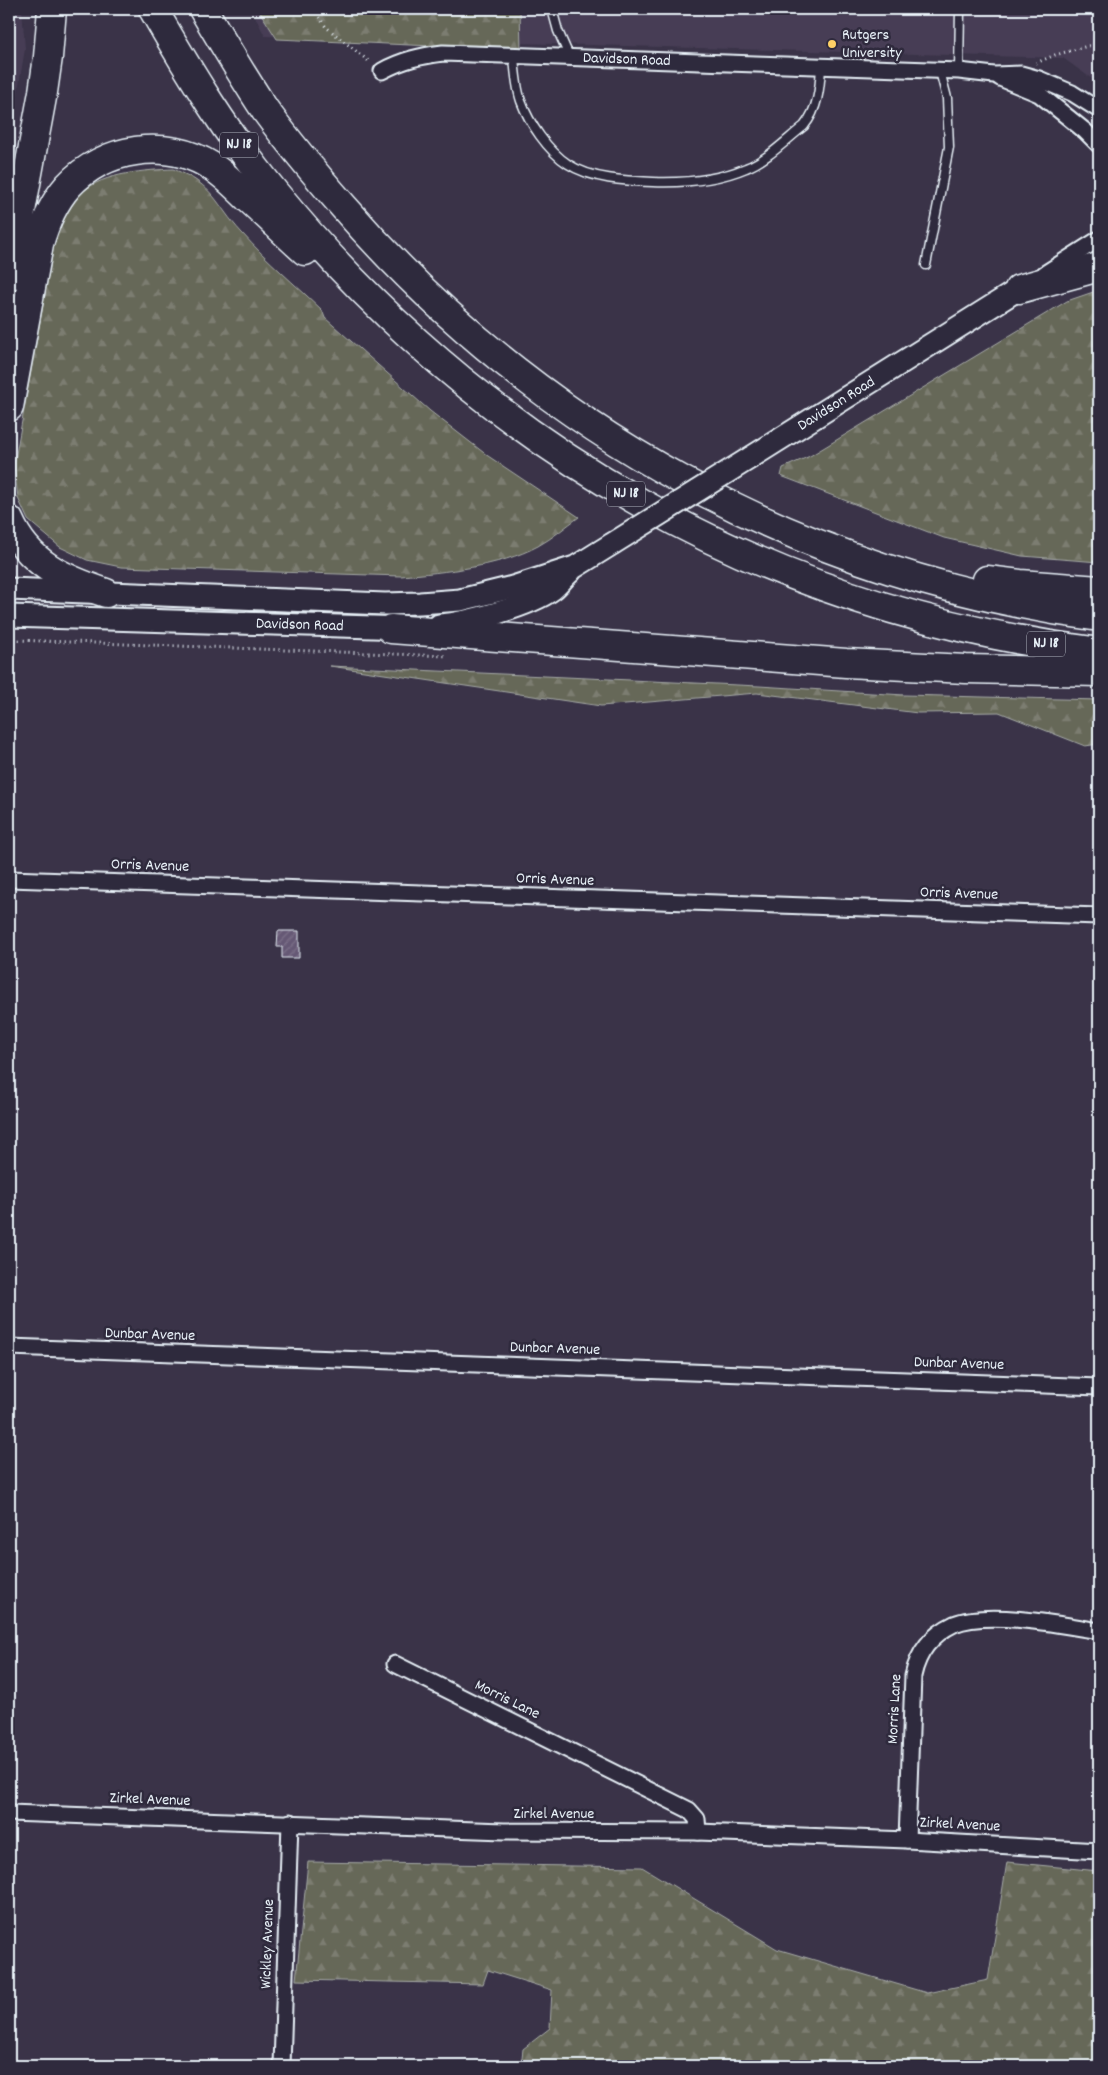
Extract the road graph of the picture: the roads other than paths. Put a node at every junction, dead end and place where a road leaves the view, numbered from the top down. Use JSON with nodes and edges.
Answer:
{"nodes":[{"id":1,"x":52,"y":9,"type":"edge"},
{"id":2,"x":152,"y":9,"type":"edge"},
{"id":3,"x":203,"y":9,"type":"edge"},
{"id":4,"x":552,"y":9,"type":"edge"},
{"id":5,"x":960,"y":9,"type":"edge"},
{"id":6,"x":1072,"y":9,"type":"edge"},
{"id":7,"x":1099,"y":9,"type":"edge"},
{"id":8,"x":514,"y":56,"type":"junction"},
{"id":9,"x":570,"y":58,"type":"junction"},
{"id":10,"x":821,"y":66,"type":"junction"},
{"id":11,"x":382,"y":71,"type":"road end"},
{"id":12,"x":940,"y":71,"type":"junction"},
{"id":13,"x":959,"y":71,"type":"junction"},
{"id":14,"x":994,"y":75,"type":"junction"},
{"id":15,"x":1099,"y":110,"type":"edge"},
{"id":16,"x":1099,"y":145,"type":"edge"},
{"id":17,"x":1099,"y":239,"type":"edge"},
{"id":18,"x":926,"y":265,"type":"dead end"},
{"id":19,"x":1099,"y":267,"type":"edge"},
{"id":20,"x":342,"y":270,"type":"junction"},
{"id":21,"x":9,"y":276,"type":"edge"},
{"id":22,"x":1020,"y":289,"type":"junction"},
{"id":23,"x":9,"y":407,"type":"edge"},
{"id":24,"x":9,"y":520,"type":"edge"},
{"id":25,"x":812,"y":542,"type":"junction"},
{"id":26,"x":575,"y":567,"type":"junction"},
{"id":27,"x":9,"y":589,"type":"edge"},
{"id":28,"x":1099,"y":590,"type":"edge"},
{"id":29,"x":106,"y":593,"type":"junction"},
{"id":30,"x":9,"y":616,"type":"edge"},
{"id":31,"x":1099,"y":617,"type":"edge"},
{"id":32,"x":391,"y":629,"type":"junction"},
{"id":33,"x":1099,"y":652,"type":"edge"},
{"id":34,"x":1099,"y":672,"type":"edge"},
{"id":35,"x":9,"y":878,"type":"edge"},
{"id":36,"x":1099,"y":916,"type":"edge"},
{"id":37,"x":9,"y":1347,"type":"edge"},
{"id":38,"x":1099,"y":1386,"type":"edge"},
{"id":39,"x":1099,"y":1631,"type":"edge"},
{"id":40,"x":395,"y":1664,"type":"dead end"},
{"id":41,"x":9,"y":1813,"type":"edge"},
{"id":42,"x":290,"y":1822,"type":"junction"},
{"id":43,"x":698,"y":1832,"type":"junction"},
{"id":44,"x":907,"y":1840,"type":"junction"},
{"id":45,"x":1099,"y":1851,"type":"edge"},
{"id":46,"x":282,"y":2066,"type":"edge"}],
"edges":[{"from":1,"to":21,"type":"highway"},
{"from":2,"to":20,"type":"highway","number":"NJ 18"},
{"from":3,"to":25,"type":"highway","number":"NJ 18"},
{"from":4,"to":9,"type":"lane"},
{"from":5,"to":13,"type":"lane"},
{"from":6,"to":7,"type":"lane"},
{"from":8,"to":9,"type":"street","name":"Davidson Road"},
{"from":8,"to":10,"type":"lane"},
{"from":8,"to":11,"type":"street","name":"Davidson Road"},
{"from":9,"to":10,"type":"street","name":"Davidson Road"},
{"from":10,"to":12,"type":"street","name":"Davidson Road"},
{"from":12,"to":13,"type":"street","name":"Davidson Road"},
{"from":12,"to":18,"type":"lane"},
{"from":13,"to":14,"type":"street","name":"Davidson Road"},
{"from":14,"to":15,"type":"street","name":"Davidson Road"},
{"from":14,"to":16,"type":"street","name":"Davidson Road"},
{"from":17,"to":22,"type":"street","name":"Davidson Road"},
{"from":19,"to":22,"type":"highway"},
{"from":20,"to":23,"type":"highway"},
{"from":20,"to":33,"type":"highway","number":"NJ 18"},
{"from":22,"to":26,"type":"main road","name":"Davidson Road","bridge":true},
{"from":24,"to":29,"type":"highway"},
{"from":25,"to":28,"type":"highway"},
{"from":25,"to":31,"type":"highway","number":"NJ 18"},
{"from":26,"to":29,"type":"main road","name":"Davidson Road"},
{"from":26,"to":32,"type":"main road","name":"Davidson Road"},
{"from":27,"to":29,"type":"main road","name":"Davidson Road"},
{"from":30,"to":32,"type":"main road","name":"Davidson Road"},
{"from":32,"to":34,"type":"highway"},
{"from":35,"to":36,"type":"street","name":"Orris Avenue"},
{"from":37,"to":38,"type":"street","name":"Dunbar Avenue"},
{"from":39,"to":44,"type":"street","name":"Morris Lane"},
{"from":40,"to":43,"type":"street","name":"Morris Lane"},
{"from":41,"to":42,"type":"street","name":"Zirkel Avenue"},
{"from":42,"to":43,"type":"street","name":"Zirkel Avenue"},
{"from":42,"to":46,"type":"street","name":"Wickley Avenue"},
{"from":43,"to":44,"type":"street","name":"Zirkel Avenue"},
{"from":44,"to":45,"type":"street","name":"Zirkel Avenue"}]}
